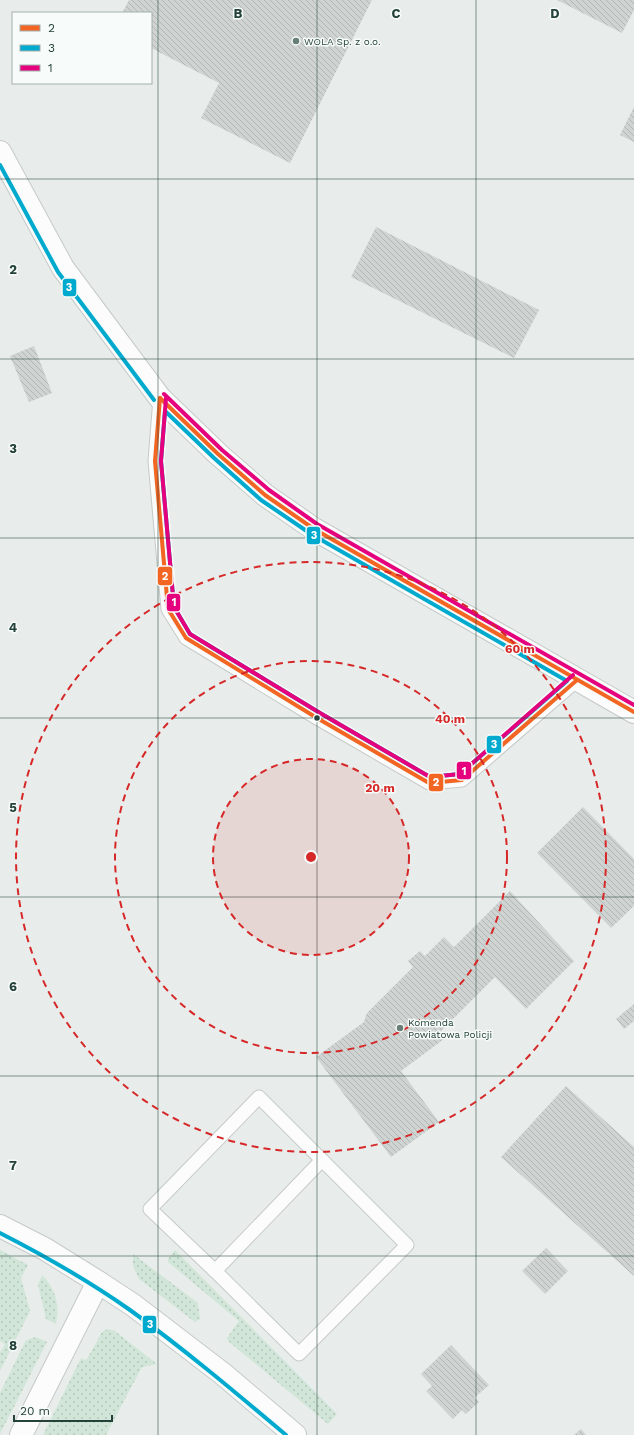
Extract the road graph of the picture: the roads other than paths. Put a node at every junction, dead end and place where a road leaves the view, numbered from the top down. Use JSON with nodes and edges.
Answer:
{"nodes":[{"id":1,"x":0,"y":152,"type":"edge"},
{"id":2,"x":160,"y":398,"type":"junction"},
{"id":3,"x":577,"y":680,"type":"junction"},
{"id":4,"x":634,"y":712,"type":"edge"},
{"id":5,"x":322,"y":1160,"type":"junction"},
{"id":6,"x":0,"y":1226,"type":"edge"},
{"id":7,"x":215,"y":1271,"type":"junction"},
{"id":8,"x":98,"y":1282,"type":"junction"},
{"id":9,"x":21,"y":1435,"type":"edge"},
{"id":10,"x":295,"y":1435,"type":"edge"}],
"edges":[{"from":1,"to":2,"type":"street"},
{"from":2,"to":3,"type":"street"},
{"from":2,"to":3,"type":"lane"},
{"from":3,"to":4,"type":"street"},
{"from":5,"to":7,"type":"lane"},
{"from":5,"to":7,"type":"lane"},
{"from":5,"to":7,"type":"lane"},
{"from":6,"to":8,"type":"street"},
{"from":8,"to":9,"type":"street"},
{"from":8,"to":10,"type":"street"}]}
